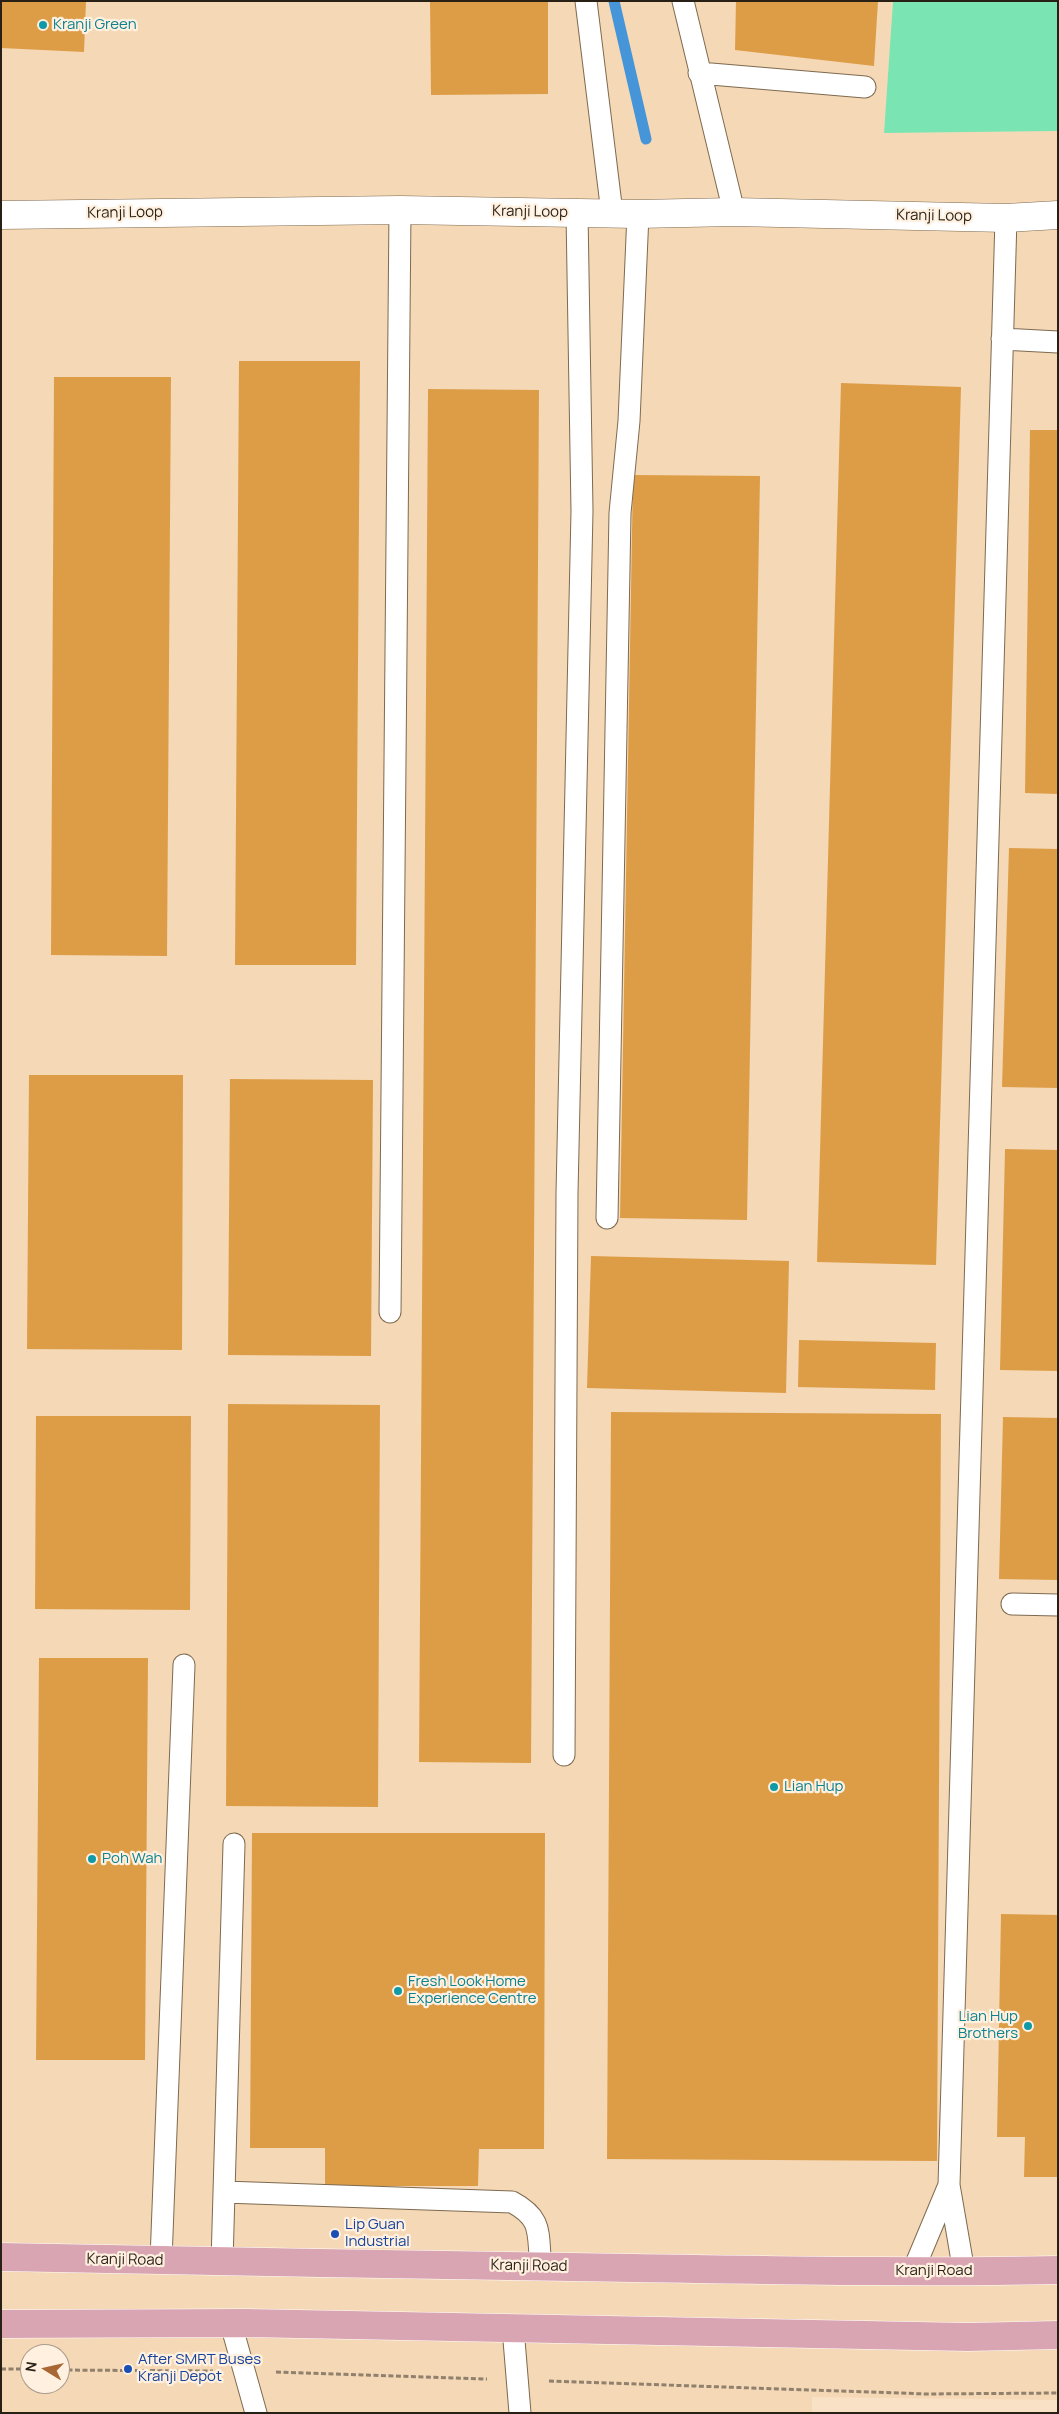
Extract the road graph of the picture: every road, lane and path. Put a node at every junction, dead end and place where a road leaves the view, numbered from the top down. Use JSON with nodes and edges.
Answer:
{"nodes":[{"id":1,"x":586,"y":1,"type":"edge"},
{"id":2,"x":683,"y":1,"type":"edge"},
{"id":3,"x":699,"y":73,"type":"junction"},
{"id":4,"x":865,"y":87,"type":"dead end"},
{"id":5,"x":400,"y":210,"type":"junction"},
{"id":6,"x":734,"y":212,"type":"junction"},
{"id":7,"x":578,"y":213,"type":"junction"},
{"id":8,"x":625,"y":214,"type":"junction"},
{"id":9,"x":1,"y":215,"type":"edge"},
{"id":10,"x":1058,"y":215,"type":"edge"},
{"id":11,"x":1006,"y":218,"type":"junction"},
{"id":12,"x":1002,"y":339,"type":"junction"},
{"id":13,"x":1058,"y":342,"type":"edge"},
{"id":14,"x":607,"y":1218,"type":"dead end"},
{"id":15,"x":390,"y":1312,"type":"dead end"},
{"id":16,"x":1012,"y":1604,"type":"dead end"},
{"id":17,"x":1058,"y":1605,"type":"edge"},
{"id":18,"x":184,"y":1665,"type":"dead end"},
{"id":19,"x":564,"y":1755,"type":"dead end"},
{"id":20,"x":234,"y":1844,"type":"dead end"},
{"id":21,"x":949,"y":2184,"type":"junction"},
{"id":22,"x":224,"y":2192,"type":"junction"},
{"id":23,"x":1,"y":2257,"type":"edge"},
{"id":24,"x":161,"y":2260,"type":"junction"},
{"id":25,"x":222,"y":2262,"type":"junction"},
{"id":26,"x":541,"y":2266,"type":"junction"},
{"id":27,"x":1058,"y":2270,"type":"edge"},
{"id":28,"x":912,"y":2271,"type":"junction"},
{"id":29,"x":964,"y":2272,"type":"junction"},
{"id":30,"x":1,"y":2324,"type":"edge"},
{"id":31,"x":231,"y":2324,"type":"junction"},
{"id":32,"x":513,"y":2328,"type":"junction"},
{"id":33,"x":1058,"y":2335,"type":"edge"},
{"id":34,"x":1,"y":2369,"type":"edge"},
{"id":35,"x":20,"y":2369,"type":"edge"},
{"id":36,"x":70,"y":2370,"type":"edge"},
{"id":37,"x":245,"y":2371,"type":"junction"},
{"id":38,"x":518,"y":2380,"type":"junction"},
{"id":39,"x":1058,"y":2393,"type":"edge"},
{"id":40,"x":256,"y":2413,"type":"edge"},
{"id":41,"x":520,"y":2413,"type":"edge"}],
"edges":[{"from":1,"to":8,"type":"lane"},
{"from":2,"to":3,"type":"lane"},
{"from":3,"to":4,"type":"lane"},
{"from":3,"to":6,"type":"lane"},
{"from":5,"to":7,"type":"street","name":"Kranji Loop"},
{"from":5,"to":9,"type":"street","name":"Kranji Loop"},
{"from":5,"to":15,"type":"lane"},
{"from":6,"to":8,"type":"street","name":"Kranji Loop"},
{"from":6,"to":11,"type":"street","name":"Kranji Loop"},
{"from":7,"to":8,"type":"street","name":"Kranji Loop"},
{"from":7,"to":19,"type":"lane"},
{"from":8,"to":14,"type":"lane"},
{"from":10,"to":11,"type":"street","name":"Kranji Loop"},
{"from":11,"to":12,"type":"lane"},
{"from":12,"to":13,"type":"lane"},
{"from":12,"to":21,"type":"lane"},
{"from":16,"to":17,"type":"lane"},
{"from":18,"to":24,"type":"lane"},
{"from":20,"to":22,"type":"lane"},
{"from":21,"to":28,"type":"lane"},
{"from":21,"to":29,"type":"lane"},
{"from":22,"to":25,"type":"lane"},
{"from":22,"to":26,"type":"lane"},
{"from":23,"to":24,"type":"main road","name":"Kranji Road"},
{"from":24,"to":25,"type":"main road","name":"Kranji Road"},
{"from":25,"to":26,"type":"main road","name":"Kranji Road"},
{"from":26,"to":28,"type":"main road","name":"Kranji Road"},
{"from":27,"to":29,"type":"main road","name":"Kranji Road"},
{"from":28,"to":29,"type":"main road","name":"Kranji Road"},
{"from":30,"to":31,"type":"main road"},
{"from":31,"to":32,"type":"main road"},
{"from":31,"to":37,"type":"lane"},
{"from":32,"to":33,"type":"main road"},
{"from":32,"to":38,"type":"lane"},
{"from":34,"to":35,"type":"path"},
{"from":36,"to":37,"type":"path"},
{"from":37,"to":38,"type":"path"},
{"from":37,"to":40,"type":"lane"},
{"from":38,"to":39,"type":"path"},
{"from":38,"to":41,"type":"lane"}]}
